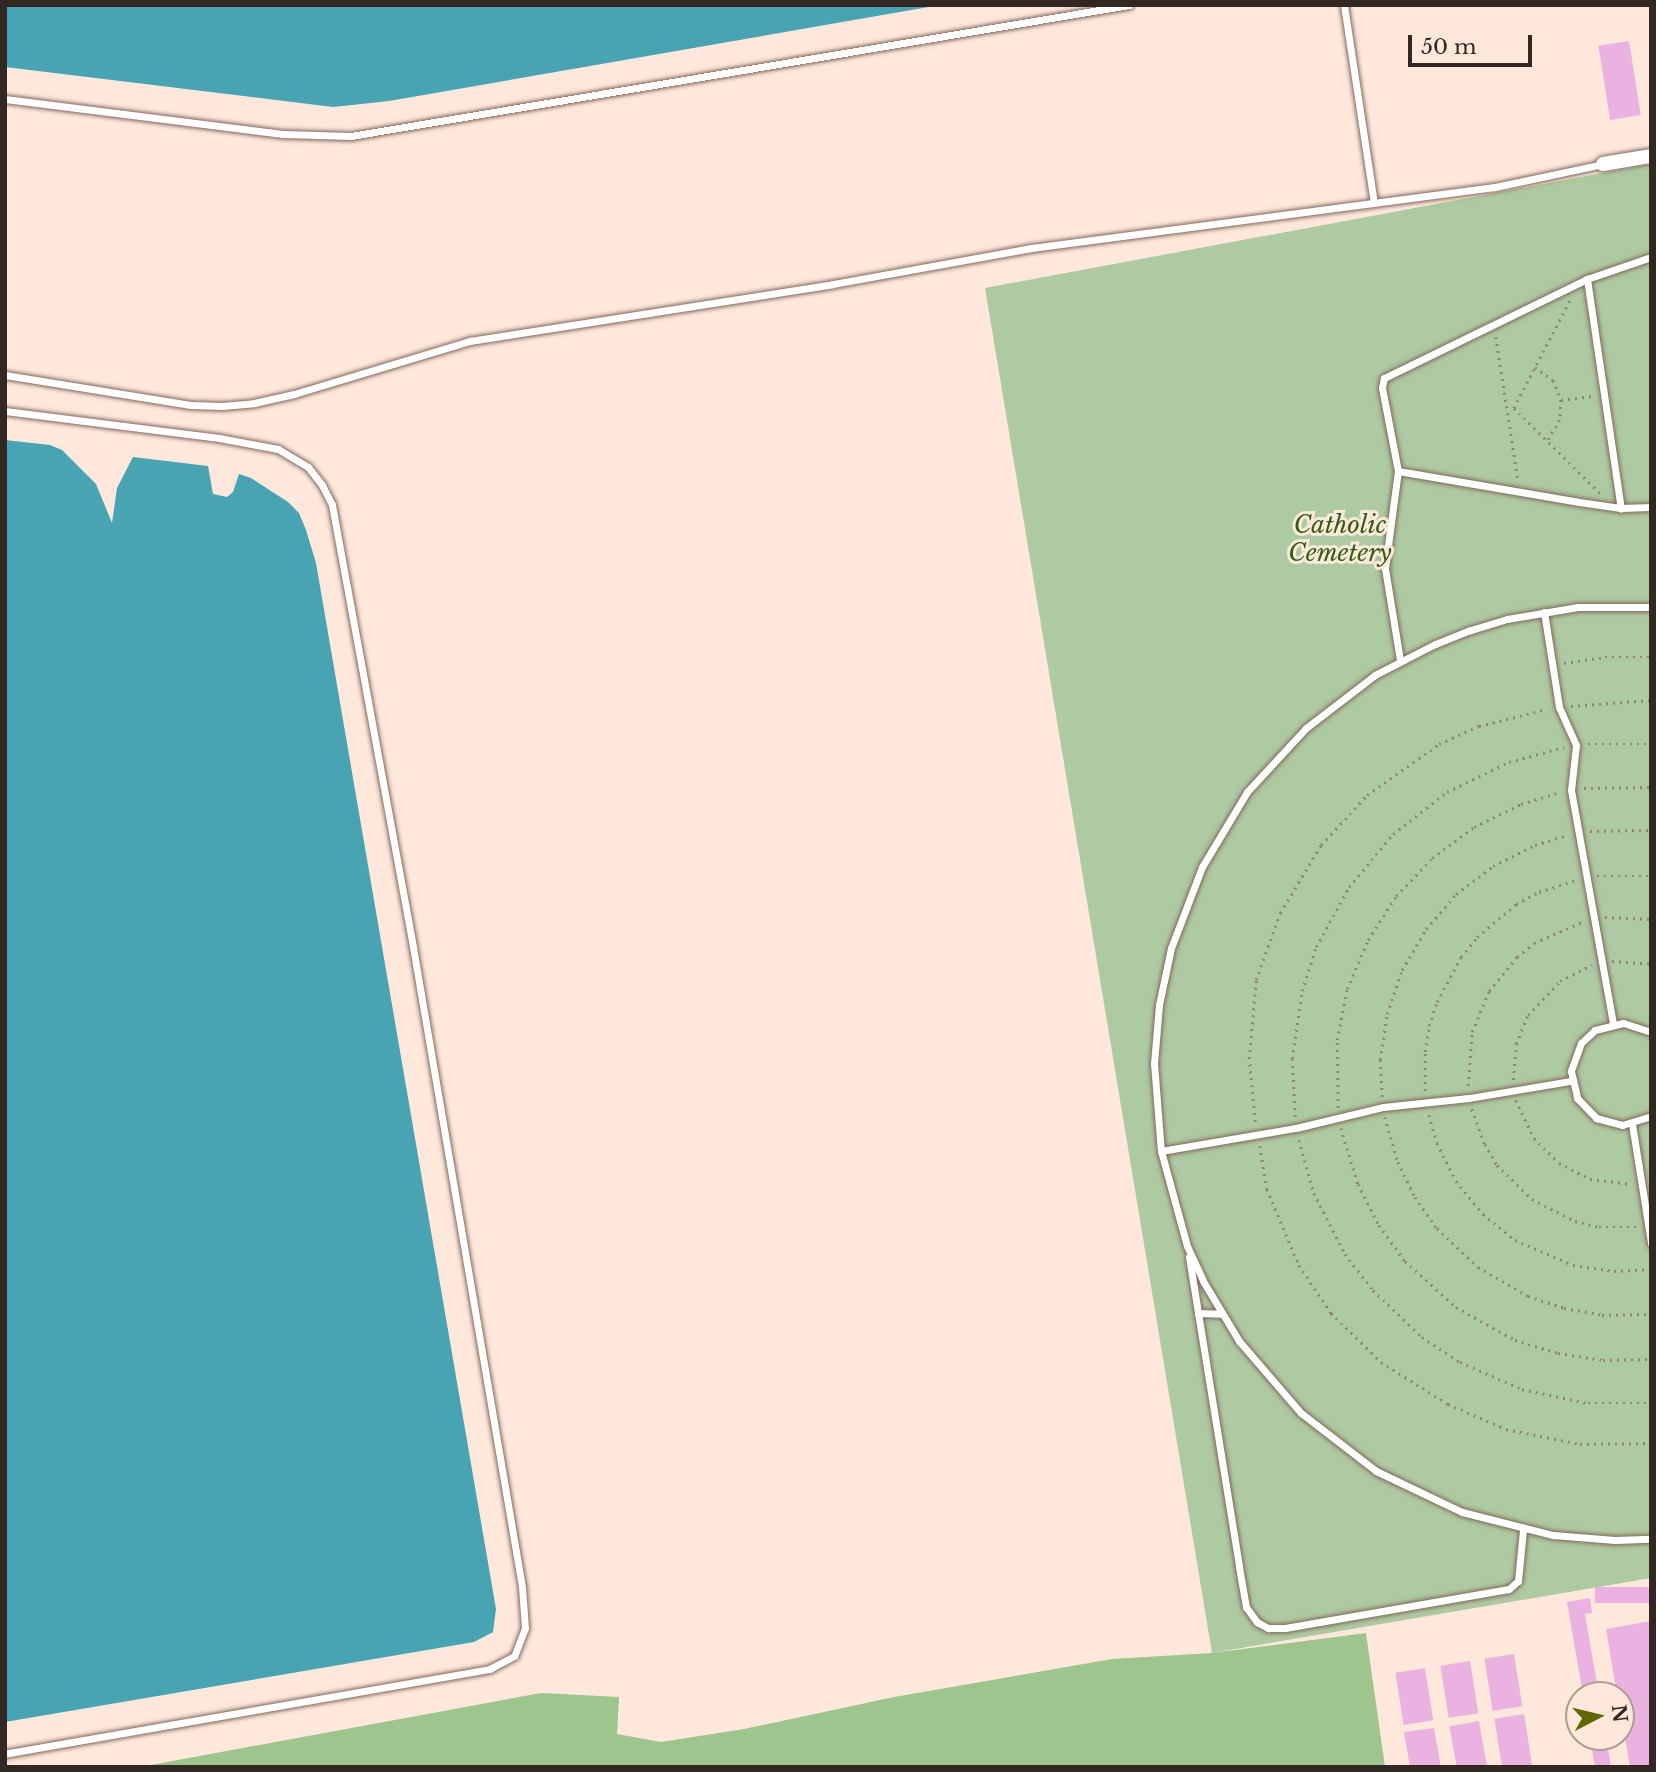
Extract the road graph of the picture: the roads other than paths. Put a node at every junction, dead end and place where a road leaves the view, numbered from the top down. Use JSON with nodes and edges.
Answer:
{"nodes":[{"id":1,"x":1129,"y":5,"type":"edge"},
{"id":2,"x":1345,"y":5,"type":"edge"},
{"id":3,"x":5,"y":99,"type":"edge"},
{"id":4,"x":1651,"y":156,"type":"edge"},
{"id":5,"x":1603,"y":164,"type":"joint"},
{"id":6,"x":1374,"y":203,"type":"junction"},
{"id":7,"x":1651,"y":257,"type":"edge"},
{"id":8,"x":1583,"y":281,"type":"junction"},
{"id":9,"x":5,"y":375,"type":"edge"},
{"id":10,"x":5,"y":411,"type":"edge"},
{"id":11,"x":1398,"y":471,"type":"junction"},
{"id":12,"x":1617,"y":507,"type":"junction"},
{"id":13,"x":1651,"y":507,"type":"edge"},
{"id":14,"x":1651,"y":607,"type":"edge"},
{"id":15,"x":1544,"y":612,"type":"junction"},
{"id":16,"x":1400,"y":660,"type":"junction"},
{"id":17,"x":1613,"y":1023,"type":"junction"},
{"id":18,"x":1651,"y":1032,"type":"edge"},
{"id":19,"x":1571,"y":1081,"type":"junction"},
{"id":20,"x":1651,"y":1116,"type":"edge"},
{"id":21,"x":1632,"y":1124,"type":"junction"},
{"id":22,"x":1161,"y":1151,"type":"junction"},
{"id":23,"x":1651,"y":1243,"type":"edge"},
{"id":24,"x":1187,"y":1246,"type":"junction"},
{"id":25,"x":1198,"y":1313,"type":"junction"},
{"id":26,"x":1222,"y":1314,"type":"junction"},
{"id":27,"x":1523,"y":1530,"type":"junction"},
{"id":28,"x":1651,"y":1539,"type":"edge"},
{"id":29,"x":5,"y":1754,"type":"edge"}],
"edges":[{"from":1,"to":3,"type":"lane"},
{"from":2,"to":6,"type":"lane"},
{"from":4,"to":5,"type":"street"},
{"from":5,"to":6,"type":"lane"},
{"from":6,"to":9,"type":"lane"},
{"from":7,"to":8,"type":"lane"},
{"from":8,"to":11,"type":"lane"},
{"from":8,"to":12,"type":"lane"},
{"from":10,"to":29,"type":"lane"},
{"from":11,"to":12,"type":"lane"},
{"from":11,"to":16,"type":"lane"},
{"from":12,"to":13,"type":"lane"},
{"from":14,"to":15,"type":"lane"},
{"from":15,"to":16,"type":"lane"},
{"from":15,"to":17,"type":"lane"},
{"from":16,"to":22,"type":"lane"},
{"from":17,"to":18,"type":"lane"},
{"from":17,"to":19,"type":"lane"},
{"from":19,"to":21,"type":"lane"},
{"from":19,"to":22,"type":"lane"},
{"from":20,"to":21,"type":"lane"},
{"from":21,"to":23,"type":"lane"},
{"from":22,"to":24,"type":"lane"},
{"from":24,"to":25,"type":"lane"},
{"from":24,"to":26,"type":"lane"},
{"from":25,"to":26,"type":"lane"},
{"from":25,"to":27,"type":"lane"},
{"from":26,"to":27,"type":"lane"},
{"from":27,"to":28,"type":"lane"}]}
